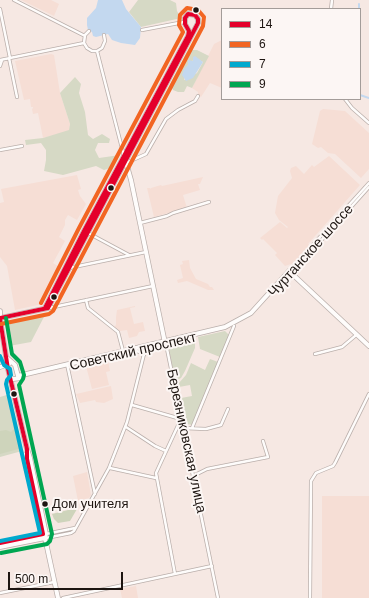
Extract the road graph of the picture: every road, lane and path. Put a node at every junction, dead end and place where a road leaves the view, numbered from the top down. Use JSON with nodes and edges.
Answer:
{"nodes":[{"id":1,"x":14,"y":0,"type":"edge"},
{"id":2,"x":332,"y":0,"type":"edge"},
{"id":3,"x":331,"y":8,"type":"edge"},
{"id":4,"x":0,"y":9,"type":"edge"},
{"id":5,"x":185,"y":23,"type":"junction"},
{"id":6,"x":196,"y":26,"type":"junction"},
{"id":7,"x":142,"y":30,"type":"dead end"},
{"id":8,"x":89,"y":31,"type":"dead end"},
{"id":9,"x":85,"y":36,"type":"junction"},
{"id":10,"x":108,"y":38,"type":"dead end"},
{"id":11,"x":84,"y":43,"type":"junction"},
{"id":12,"x":97,"y":51,"type":"junction"},
{"id":13,"x":10,"y":58,"type":"junction"},
{"id":14,"x":1,"y":60,"type":"edge"},
{"id":15,"x":0,"y":66,"type":"edge"},
{"id":16,"x":198,"y":96,"type":"dead end"},
{"id":17,"x":17,"y":97,"type":"dead end"},
{"id":18,"x":346,"y":100,"type":"edge"},
{"id":19,"x":369,"y":123,"type":"edge"},
{"id":20,"x":22,"y":146,"type":"dead end"},
{"id":21,"x":0,"y":150,"type":"edge"},
{"id":22,"x":125,"y":160,"type":"junction"},
{"id":23,"x":369,"y":183,"type":"edge"},
{"id":24,"x":369,"y":187,"type":"edge"},
{"id":25,"x":209,"y":202,"type":"dead end"},
{"id":26,"x":140,"y":223,"type":"junction"},
{"id":27,"x":86,"y":232,"type":"junction"},
{"id":28,"x":146,"y":252,"type":"junction"},
{"id":29,"x":130,"y":255,"type":"junction"},
{"id":30,"x":69,"y":268,"type":"junction"},
{"id":31,"x":290,"y":272,"type":"junction"},
{"id":32,"x":154,"y":286,"type":"junction"},
{"id":33,"x":58,"y":287,"type":"junction"},
{"id":34,"x":86,"y":300,"type":"junction"},
{"id":35,"x":47,"y":308,"type":"junction"},
{"id":36,"x":0,"y":311,"type":"edge"},
{"id":37,"x":252,"y":315,"type":"joint"},
{"id":38,"x":0,"y":318,"type":"edge"},
{"id":39,"x":235,"y":324,"type":"junction"},
{"id":40,"x":355,"y":336,"type":"junction"},
{"id":41,"x":165,"y":342,"type":"junction"},
{"id":42,"x":369,"y":346,"type":"edge"},
{"id":43,"x":146,"y":347,"type":"junction"},
{"id":44,"x":369,"y":349,"type":"edge"},
{"id":45,"x":123,"y":351,"type":"junction"},
{"id":46,"x":136,"y":351,"type":"junction"},
{"id":47,"x":315,"y":354,"type":"dead end"},
{"id":48,"x":144,"y":355,"type":"junction"},
{"id":49,"x":6,"y":356,"type":"junction"},
{"id":50,"x":13,"y":363,"type":"junction"},
{"id":51,"x":8,"y":365,"type":"junction"},
{"id":52,"x":68,"y":366,"type":"junction"},
{"id":53,"x":0,"y":367,"type":"edge"},
{"id":54,"x":14,"y":379,"type":"junction"},
{"id":55,"x":369,"y":394,"type":"edge"},
{"id":56,"x":132,"y":405,"type":"junction"},
{"id":57,"x":228,"y":409,"type":"dead end"},
{"id":58,"x":181,"y":419,"type":"junction"},
{"id":59,"x":126,"y":428,"type":"junction"},
{"id":60,"x":183,"y":428,"type":"junction"},
{"id":61,"x":192,"y":428,"type":"junction"},
{"id":62,"x":263,"y":441,"type":"dead end"},
{"id":63,"x":166,"y":451,"type":"junction"},
{"id":64,"x":110,"y":468,"type":"junction"},
{"id":65,"x":193,"y":476,"type":"junction"},
{"id":66,"x":156,"y":478,"type":"junction"},
{"id":67,"x":95,"y":494,"type":"junction"},
{"id":68,"x":76,"y":528,"type":"junction"},
{"id":69,"x":45,"y":535,"type":"junction"},
{"id":70,"x":0,"y":543,"type":"edge"},
{"id":71,"x":0,"y":547,"type":"edge"},
{"id":72,"x":212,"y":566,"type":"junction"},
{"id":73,"x":175,"y":574,"type":"junction"},
{"id":74,"x":54,"y":582,"type":"junction"},
{"id":75,"x":0,"y":593,"type":"edge"},
{"id":76,"x":58,"y":598,"type":"edge"},
{"id":77,"x":63,"y":598,"type":"edge"},
{"id":78,"x":218,"y":598,"type":"edge"},
{"id":79,"x":310,"y":598,"type":"edge"}],
"edges":[{"from":1,"to":9,"type":"street"},
{"from":2,"to":3,"type":"street"},
{"from":4,"to":13,"type":"street"},
{"from":5,"to":6,"type":"main road"},
{"from":5,"to":6,"type":"main road"},
{"from":5,"to":7,"type":"street"},
{"from":5,"to":22,"type":"main road"},
{"from":6,"to":22,"type":"main road"},
{"from":8,"to":9,"type":"street"},
{"from":9,"to":11,"type":"street"},
{"from":10,"to":12,"type":"street"},
{"from":11,"to":12,"type":"street"},
{"from":11,"to":13,"type":"street"},
{"from":12,"to":22,"type":"street","name":"Березниковская улица"},
{"from":13,"to":14,"type":"street"},
{"from":13,"to":17,"type":"street"},
{"from":14,"to":15,"type":"street"},
{"from":16,"to":22,"type":"street"},
{"from":18,"to":19,"type":"street"},
{"from":20,"to":21,"type":"street"},
{"from":22,"to":26,"type":"main road","name":"Березниковская улица"},
{"from":22,"to":27,"type":"main road"},
{"from":23,"to":31,"type":"street","name":"Чуртанское шоссе"},
{"from":24,"to":31,"type":"street","name":"Чуртанское шоссе"},
{"from":25,"to":26,"type":"street"},
{"from":26,"to":28,"type":"main road","name":"Березниковская улица"},
{"from":27,"to":29,"type":"street"},
{"from":27,"to":30,"type":"main road"},
{"from":27,"to":33,"type":"main road"},
{"from":28,"to":29,"type":"street"},
{"from":28,"to":32,"type":"main road","name":"Березниковская улица"},
{"from":29,"to":30,"type":"street"},
{"from":30,"to":33,"type":"main road"},
{"from":31,"to":37,"type":"main road","name":"Чуртанское шоссе"},
{"from":31,"to":39,"type":"main road","name":"Чуртанское шоссе"},
{"from":31,"to":40,"type":"main road"},
{"from":31,"to":42,"type":"main road"},
{"from":32,"to":34,"type":"street"},
{"from":32,"to":41,"type":"main road","name":"Березниковская улица"},
{"from":33,"to":35,"type":"main road"},
{"from":34,"to":35,"type":"street"},
{"from":34,"to":45,"type":"street"},
{"from":35,"to":38,"type":"main road"},
{"from":36,"to":38,"type":"main road"},
{"from":37,"to":39,"type":"main road","name":"Советский проспект"},
{"from":38,"to":49,"type":"main road"},
{"from":39,"to":41,"type":"main road","name":"Советский проспект"},
{"from":39,"to":61,"type":"street"},
{"from":40,"to":44,"type":"main road"},
{"from":40,"to":47,"type":"street"},
{"from":41,"to":43,"type":"main road","name":"Советский проспект"},
{"from":41,"to":58,"type":"street","name":"Березниковская улица"},
{"from":43,"to":45,"type":"main road","name":"Советский проспект"},
{"from":43,"to":46,"type":"main road","name":"Советский проспект"},
{"from":43,"to":48,"type":"street"},
{"from":45,"to":52,"type":"main road","name":"Советский проспект"},
{"from":46,"to":48,"type":"street"},
{"from":46,"to":52,"type":"main road","name":"Советский проспект"},
{"from":48,"to":56,"type":"street"},
{"from":49,"to":50,"type":"main road"},
{"from":49,"to":51,"type":"main road"},
{"from":50,"to":51,"type":"main road"},
{"from":50,"to":54,"type":"main road"},
{"from":51,"to":53,"type":"main road"},
{"from":51,"to":54,"type":"main road"},
{"from":52,"to":54,"type":"main road","name":"Советский проспект"},
{"from":52,"to":67,"type":"street"},
{"from":54,"to":69,"type":"main road"},
{"from":55,"to":79,"type":"street"},
{"from":56,"to":58,"type":"street"},
{"from":56,"to":59,"type":"street"},
{"from":57,"to":61,"type":"street"},
{"from":58,"to":60,"type":"street","name":"Березниковская улица"},
{"from":58,"to":63,"type":"street"},
{"from":59,"to":63,"type":"street"},
{"from":59,"to":64,"type":"street"},
{"from":60,"to":61,"type":"street"},
{"from":60,"to":65,"type":"street","name":"Березниковская улица"},
{"from":62,"to":65,"type":"street"},
{"from":63,"to":66,"type":"street"},
{"from":64,"to":66,"type":"street"},
{"from":64,"to":67,"type":"street"},
{"from":65,"to":72,"type":"street","name":"Березниковская улица"},
{"from":66,"to":73,"type":"street"},
{"from":67,"to":68,"type":"street"},
{"from":68,"to":69,"type":"street"},
{"from":68,"to":69,"type":"street"},
{"from":69,"to":70,"type":"main road"},
{"from":69,"to":71,"type":"main road"},
{"from":69,"to":74,"type":"main road"},
{"from":72,"to":73,"type":"street"},
{"from":72,"to":78,"type":"street","name":"Березниковская улица"},
{"from":73,"to":77,"type":"street"},
{"from":74,"to":75,"type":"street"},
{"from":74,"to":76,"type":"main road"}]}
